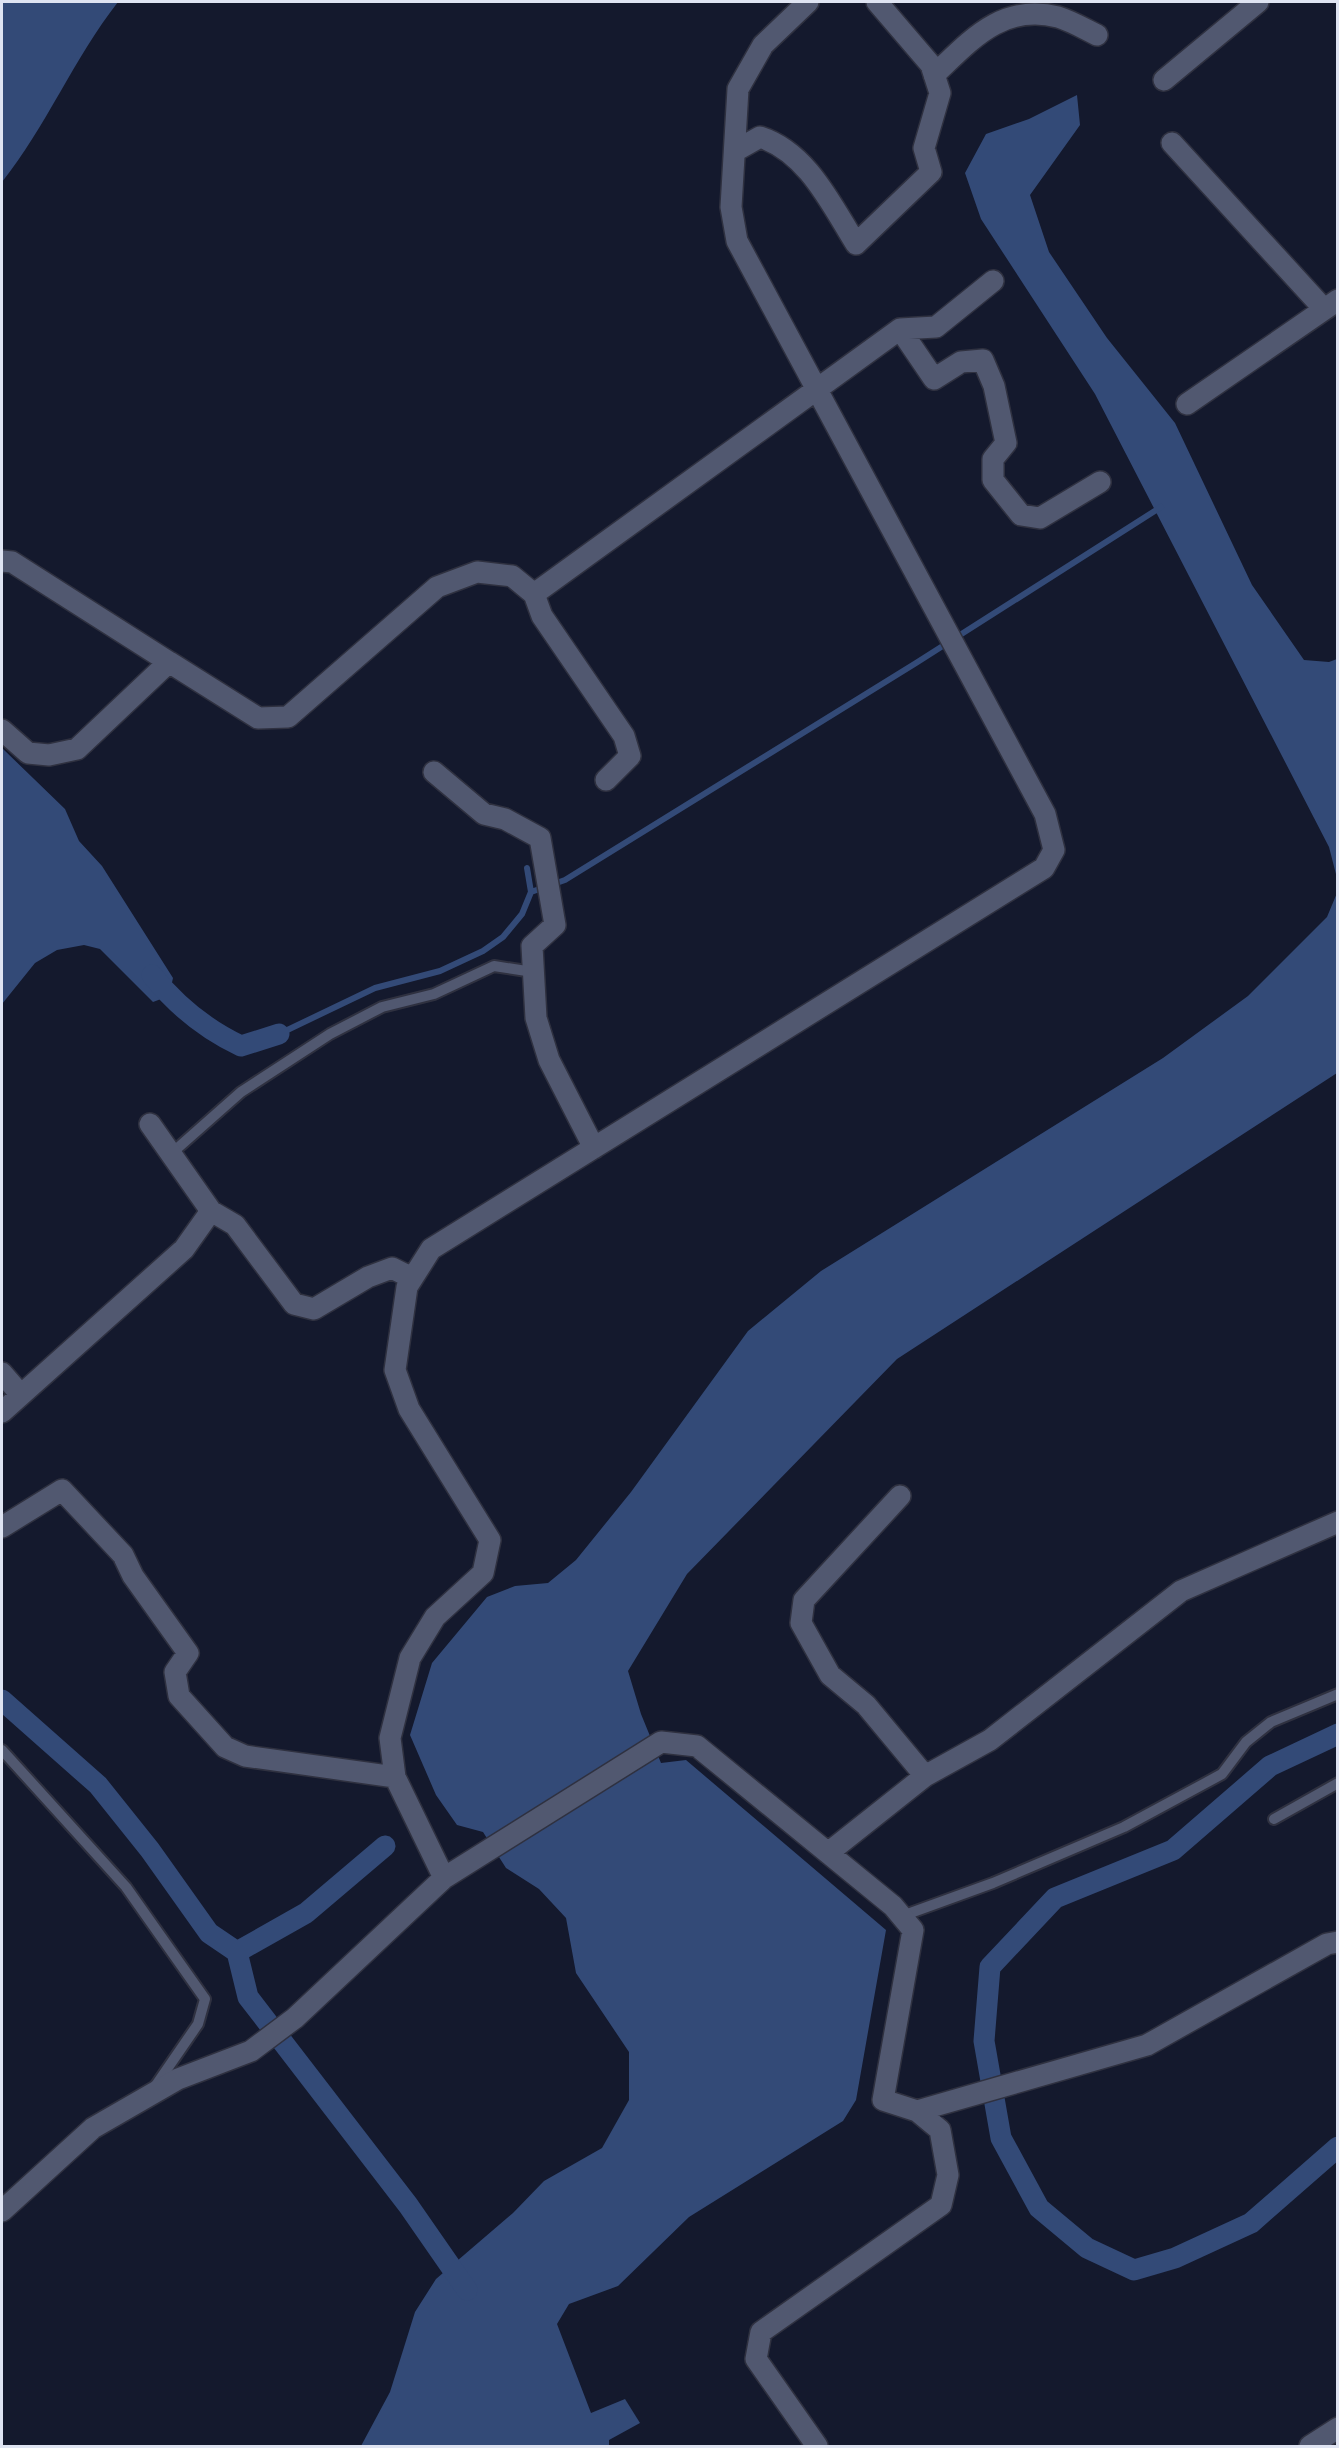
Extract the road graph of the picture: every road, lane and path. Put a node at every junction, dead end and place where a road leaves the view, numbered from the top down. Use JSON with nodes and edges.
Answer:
{"nodes":[{"id":1,"x":808,"y":2,"type":"edge"},
{"id":2,"x":877,"y":2,"type":"edge"},
{"id":3,"x":1258,"y":2,"type":"edge"},
{"id":4,"x":1097,"y":35,"type":"dead end"},
{"id":5,"x":934,"y":75,"type":"junction"},
{"id":6,"x":1164,"y":80,"type":"dead end"},
{"id":7,"x":1172,"y":143,"type":"dead end"},
{"id":8,"x":735,"y":151,"type":"junction"},
{"id":9,"x":993,"y":280,"type":"dead end"},
{"id":10,"x":1331,"y":304,"type":"edge"},
{"id":11,"x":900,"y":329,"type":"junction"},
{"id":12,"x":817,"y":389,"type":"junction"},
{"id":13,"x":1187,"y":404,"type":"dead end"},
{"id":14,"x":1101,"y":482,"type":"dead end"},
{"id":15,"x":2,"y":561,"type":"edge"},
{"id":16,"x":534,"y":594,"type":"junction"},
{"id":17,"x":169,"y":662,"type":"junction"},
{"id":18,"x":2,"y":730,"type":"edge"},
{"id":19,"x":434,"y":772,"type":"dead end"},
{"id":20,"x":606,"y":780,"type":"dead end"},
{"id":21,"x":533,"y":972,"type":"junction"},
{"id":22,"x":150,"y":1124,"type":"dead end"},
{"id":23,"x":594,"y":1148,"type":"junction"},
{"id":24,"x":172,"y":1153,"type":"junction"},
{"id":25,"x":211,"y":1211,"type":"junction"},
{"id":26,"x":412,"y":1278,"type":"junction"},
{"id":27,"x":2,"y":1373,"type":"edge"},
{"id":28,"x":21,"y":1395,"type":"junction"},
{"id":29,"x":2,"y":1412,"type":"edge"},
{"id":30,"x":900,"y":1496,"type":"dead end"},
{"id":31,"x":1338,"y":1522,"type":"edge"},
{"id":32,"x":2,"y":1527,"type":"edge"},
{"id":33,"x":1338,"y":1694,"type":"edge"},
{"id":34,"x":2,"y":1750,"type":"edge"},
{"id":35,"x":925,"y":1776,"type":"junction"},
{"id":36,"x":395,"y":1777,"type":"junction"},
{"id":37,"x":1338,"y":1783,"type":"edge"},
{"id":38,"x":1274,"y":1819,"type":"dead end"},
{"id":39,"x":828,"y":1852,"type":"junction"},
{"id":40,"x":444,"y":1878,"type":"junction"},
{"id":41,"x":902,"y":1916,"type":"junction"},
{"id":42,"x":1338,"y":1942,"type":"edge"},
{"id":43,"x":149,"y":2095,"type":"junction"},
{"id":44,"x":917,"y":2111,"type":"junction"},
{"id":45,"x":2,"y":2211,"type":"edge"},
{"id":46,"x":1338,"y":2428,"type":"edge"},
{"id":47,"x":817,"y":2446,"type":"edge"},
{"id":48,"x":1310,"y":2446,"type":"edge"}],
"edges":[{"from":1,"to":8,"type":"street"},
{"from":2,"to":5,"type":"street"},
{"from":3,"to":6,"type":"street"},
{"from":4,"to":5,"type":"street"},
{"from":5,"to":8,"type":"street"},
{"from":7,"to":10,"type":"street"},
{"from":8,"to":12,"type":"street"},
{"from":9,"to":11,"type":"street"},
{"from":10,"to":13,"type":"street"},
{"from":11,"to":12,"type":"street"},
{"from":11,"to":14,"type":"street"},
{"from":12,"to":16,"type":"street"},
{"from":12,"to":23,"type":"street"},
{"from":15,"to":17,"type":"street"},
{"from":16,"to":17,"type":"street"},
{"from":16,"to":20,"type":"street"},
{"from":17,"to":18,"type":"street"},
{"from":19,"to":21,"type":"street"},
{"from":21,"to":23,"type":"street"},
{"from":21,"to":24,"type":"lane"},
{"from":22,"to":24,"type":"street"},
{"from":23,"to":26,"type":"street"},
{"from":24,"to":25,"type":"street"},
{"from":25,"to":26,"type":"street"},
{"from":25,"to":28,"type":"street"},
{"from":26,"to":36,"type":"street"},
{"from":27,"to":28,"type":"street"},
{"from":28,"to":29,"type":"street"},
{"from":30,"to":35,"type":"street"},
{"from":31,"to":35,"type":"street"},
{"from":32,"to":36,"type":"street"},
{"from":33,"to":41,"type":"lane"},
{"from":34,"to":43,"type":"lane"},
{"from":35,"to":39,"type":"street"},
{"from":36,"to":40,"type":"street"},
{"from":37,"to":38,"type":"lane"},
{"from":39,"to":40,"type":"street"},
{"from":39,"to":41,"type":"street"},
{"from":40,"to":43,"type":"street"},
{"from":41,"to":44,"type":"street"},
{"from":42,"to":44,"type":"street"},
{"from":43,"to":45,"type":"street"},
{"from":44,"to":47,"type":"street"},
{"from":46,"to":48,"type":"street"}]}
